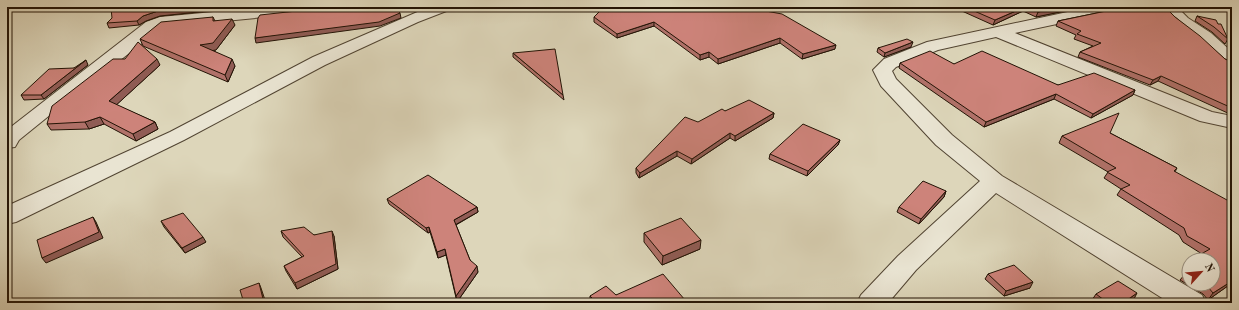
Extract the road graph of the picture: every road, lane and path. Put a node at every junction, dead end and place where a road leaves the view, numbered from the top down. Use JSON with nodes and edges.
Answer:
{"nodes":[{"id":1,"x":316,"y":7,"type":"edge"},
{"id":2,"x":1113,"y":7,"type":"edge"},
{"id":3,"x":1168,"y":7,"type":"edge"},
{"id":4,"x":425,"y":9,"type":"edge"},
{"id":5,"x":997,"y":32,"type":"junction"},
{"id":6,"x":1232,"y":62,"type":"edge"},
{"id":7,"x":1232,"y":122,"type":"edge"},
{"id":8,"x":7,"y":142,"type":"edge"},
{"id":9,"x":994,"y":181,"type":"junction"},
{"id":10,"x":7,"y":216,"type":"edge"},
{"id":11,"x":871,"y":303,"type":"edge"},
{"id":12,"x":1192,"y":303,"type":"edge"}],
"edges":[{"from":1,"to":8,"type":"street"},
{"from":2,"to":5,"type":"street"},
{"from":3,"to":6,"type":"street"},
{"from":4,"to":10,"type":"street"},
{"from":5,"to":7,"type":"street"},
{"from":5,"to":9,"type":"street"},
{"from":9,"to":11,"type":"street"},
{"from":9,"to":12,"type":"street"}]}
